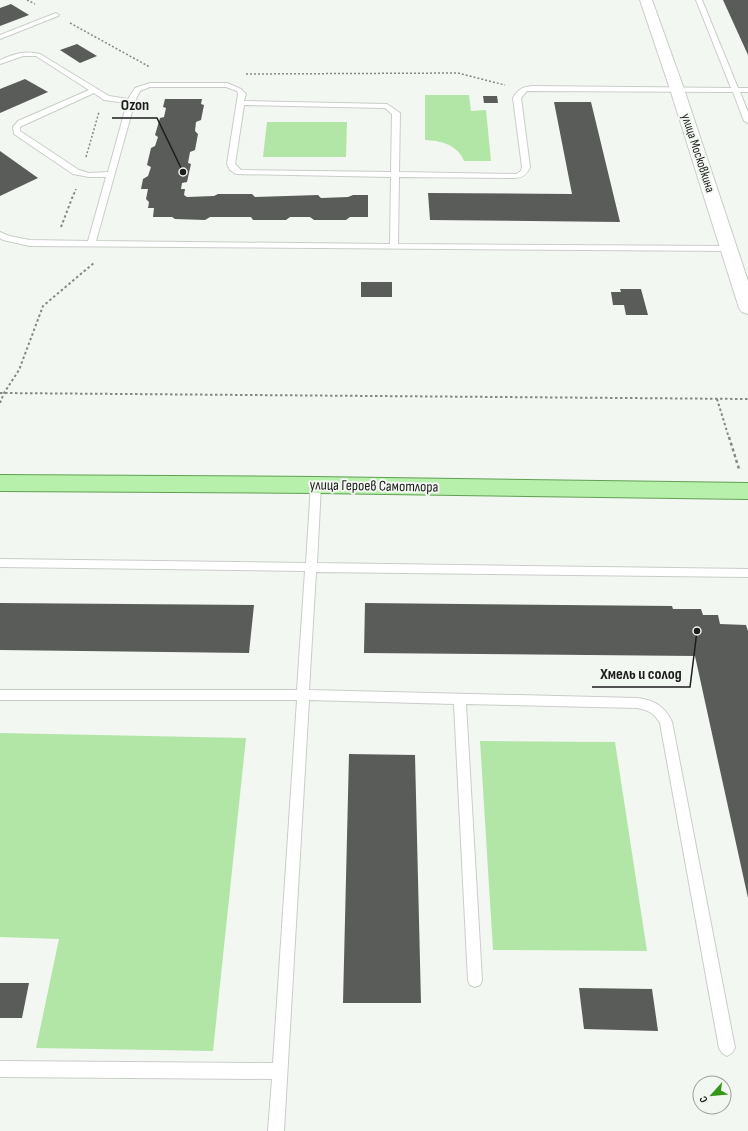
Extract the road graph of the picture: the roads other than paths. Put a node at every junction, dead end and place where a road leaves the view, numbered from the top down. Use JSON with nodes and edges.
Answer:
{"nodes":[{"id":1,"x":646,"y":0,"type":"edge"},
{"id":2,"x":699,"y":0,"type":"edge"},
{"id":3,"x":56,"y":16,"type":"road end"},
{"id":4,"x":0,"y":37,"type":"edge"},
{"id":5,"x":0,"y":62,"type":"edge"},
{"id":6,"x":677,"y":89,"type":"junction"},
{"id":7,"x":735,"y":89,"type":"junction"},
{"id":8,"x":94,"y":90,"type":"junction"},
{"id":9,"x":748,"y":90,"type":"edge"},
{"id":10,"x":131,"y":101,"type":"junction"},
{"id":11,"x":240,"y":103,"type":"junction"},
{"id":12,"x":748,"y":121,"type":"edge"},
{"id":13,"x":111,"y":174,"type":"junction"},
{"id":14,"x":395,"y":174,"type":"junction"},
{"id":15,"x":0,"y":234,"type":"edge"},
{"id":16,"x":92,"y":242,"type":"junction"},
{"id":17,"x":394,"y":245,"type":"junction"},
{"id":18,"x":729,"y":249,"type":"junction"},
{"id":19,"x":748,"y":308,"type":"edge"},
{"id":20,"x":0,"y":483,"type":"edge"},
{"id":21,"x":316,"y":485,"type":"junction"},
{"id":22,"x":747,"y":491,"type":"edge"},
{"id":23,"x":0,"y":563,"type":"edge"},
{"id":24,"x":310,"y":566,"type":"junction"},
{"id":25,"x":748,"y":573,"type":"edge"},
{"id":26,"x":0,"y":695,"type":"edge"},
{"id":27,"x":303,"y":696,"type":"junction"},
{"id":28,"x":460,"y":700,"type":"junction"},
{"id":29,"x":475,"y":980,"type":"dead end"},
{"id":30,"x":727,"y":1048,"type":"dead end"},
{"id":31,"x":0,"y":1069,"type":"edge"},
{"id":32,"x":280,"y":1071,"type":"junction"},
{"id":33,"x":276,"y":1131,"type":"edge"}],
"edges":[{"from":1,"to":6,"type":"street","name":"улица Московкина"},
{"from":2,"to":7,"type":"lane"},
{"from":3,"to":4,"type":"lane"},
{"from":5,"to":8,"type":"lane"},
{"from":6,"to":7,"type":"lane"},
{"from":6,"to":14,"type":"lane"},
{"from":6,"to":18,"type":"street","name":"улица Московкина"},
{"from":7,"to":9,"type":"lane"},
{"from":7,"to":12,"type":"lane"},
{"from":8,"to":10,"type":"lane"},
{"from":8,"to":13,"type":"lane"},
{"from":10,"to":11,"type":"lane"},
{"from":10,"to":13,"type":"lane"},
{"from":11,"to":14,"type":"lane"},
{"from":11,"to":14,"type":"lane"},
{"from":13,"to":16,"type":"lane"},
{"from":14,"to":17,"type":"lane"},
{"from":15,"to":16,"type":"lane"},
{"from":16,"to":17,"type":"lane"},
{"from":17,"to":18,"type":"lane"},
{"from":18,"to":19,"type":"street","name":"улица Московкина"},
{"from":20,"to":21,"type":"main road","name":"улица Героев Самотлора"},
{"from":21,"to":22,"type":"main road","name":"улица Героев Самотлора"},
{"from":21,"to":24,"type":"lane"},
{"from":23,"to":24,"type":"lane"},
{"from":24,"to":25,"type":"lane"},
{"from":24,"to":27,"type":"lane"},
{"from":26,"to":27,"type":"lane"},
{"from":27,"to":28,"type":"lane"},
{"from":27,"to":32,"type":"lane"},
{"from":28,"to":29,"type":"lane"},
{"from":28,"to":30,"type":"lane"},
{"from":31,"to":32,"type":"lane"},
{"from":32,"to":33,"type":"lane"}]}
